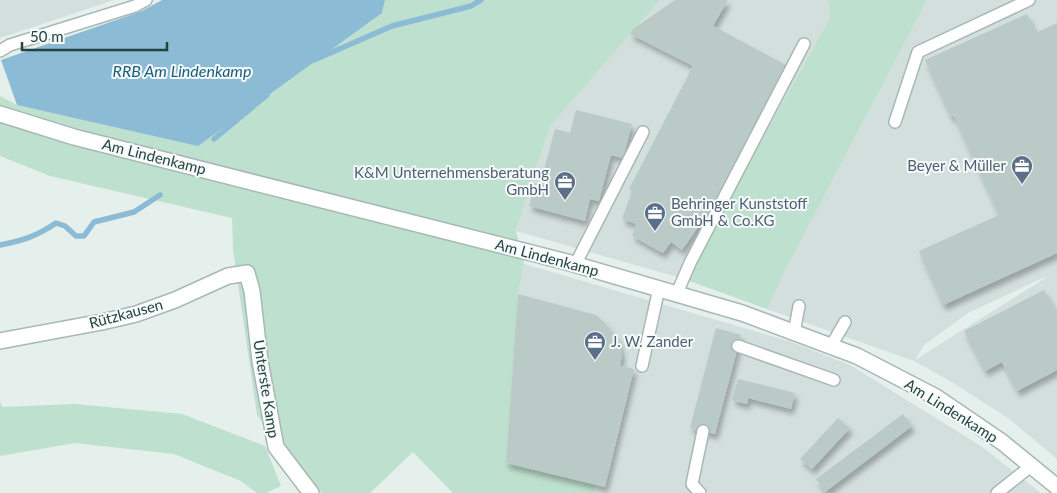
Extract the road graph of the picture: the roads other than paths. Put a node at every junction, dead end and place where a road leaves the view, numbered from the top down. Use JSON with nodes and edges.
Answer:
{"nodes":[{"id":1,"x":146,"y":0,"type":"edge"},
{"id":2,"x":1029,"y":0,"type":"edge"},
{"id":3,"x":804,"y":44,"type":"dead end"},
{"id":4,"x":0,"y":51,"type":"edge"},
{"id":5,"x":0,"y":114,"type":"edge"},
{"id":6,"x":895,"y":122,"type":"dead end"},
{"id":7,"x":643,"y":132,"type":"dead end"},
{"id":8,"x":575,"y":265,"type":"junction"},
{"id":9,"x":247,"y":273,"type":"joint"},
{"id":10,"x":659,"y":288,"type":"junction"},
{"id":11,"x":678,"y":293,"type":"junction"},
{"id":12,"x":799,"y":306,"type":"dead end"},
{"id":13,"x":845,"y":322,"type":"dead end"},
{"id":14,"x":794,"y":333,"type":"junction"},
{"id":15,"x":0,"y":341,"type":"edge"},
{"id":16,"x":738,"y":346,"type":"dead end"},
{"id":17,"x":831,"y":346,"type":"junction"},
{"id":18,"x":642,"y":366,"type":"dead end"},
{"id":19,"x":834,"y":380,"type":"dead end"},
{"id":20,"x":703,"y":431,"type":"dead end"},
{"id":21,"x":1031,"y":466,"type":"junction"},
{"id":22,"x":1057,"y":487,"type":"edge"},
{"id":23,"x":311,"y":493,"type":"edge"},
{"id":24,"x":700,"y":493,"type":"edge"},
{"id":25,"x":997,"y":493,"type":"edge"}],
"edges":[{"from":1,"to":4,"type":"lane"},
{"from":2,"to":6,"type":"lane"},
{"from":3,"to":11,"type":"lane"},
{"from":5,"to":8,"type":"street","name":"Am Lindenkamp"},
{"from":7,"to":8,"type":"lane"},
{"from":8,"to":10,"type":"street","name":"Am Lindenkamp"},
{"from":9,"to":15,"type":"street","name":"Rützkausen"},
{"from":9,"to":23,"type":"street","name":"Unterste Kamp"},
{"from":10,"to":11,"type":"street","name":"Am Lindenkamp"},
{"from":10,"to":18,"type":"lane"},
{"from":11,"to":14,"type":"street","name":"Am Lindenkamp"},
{"from":12,"to":14,"type":"lane"},
{"from":13,"to":17,"type":"lane"},
{"from":14,"to":17,"type":"street","name":"Am Lindenkamp"},
{"from":16,"to":19,"type":"lane"},
{"from":17,"to":21,"type":"street","name":"Am Lindenkamp"},
{"from":20,"to":24,"type":"lane"},
{"from":21,"to":22,"type":"street","name":"Am Lindenkamp"},
{"from":21,"to":25,"type":"lane"}]}
